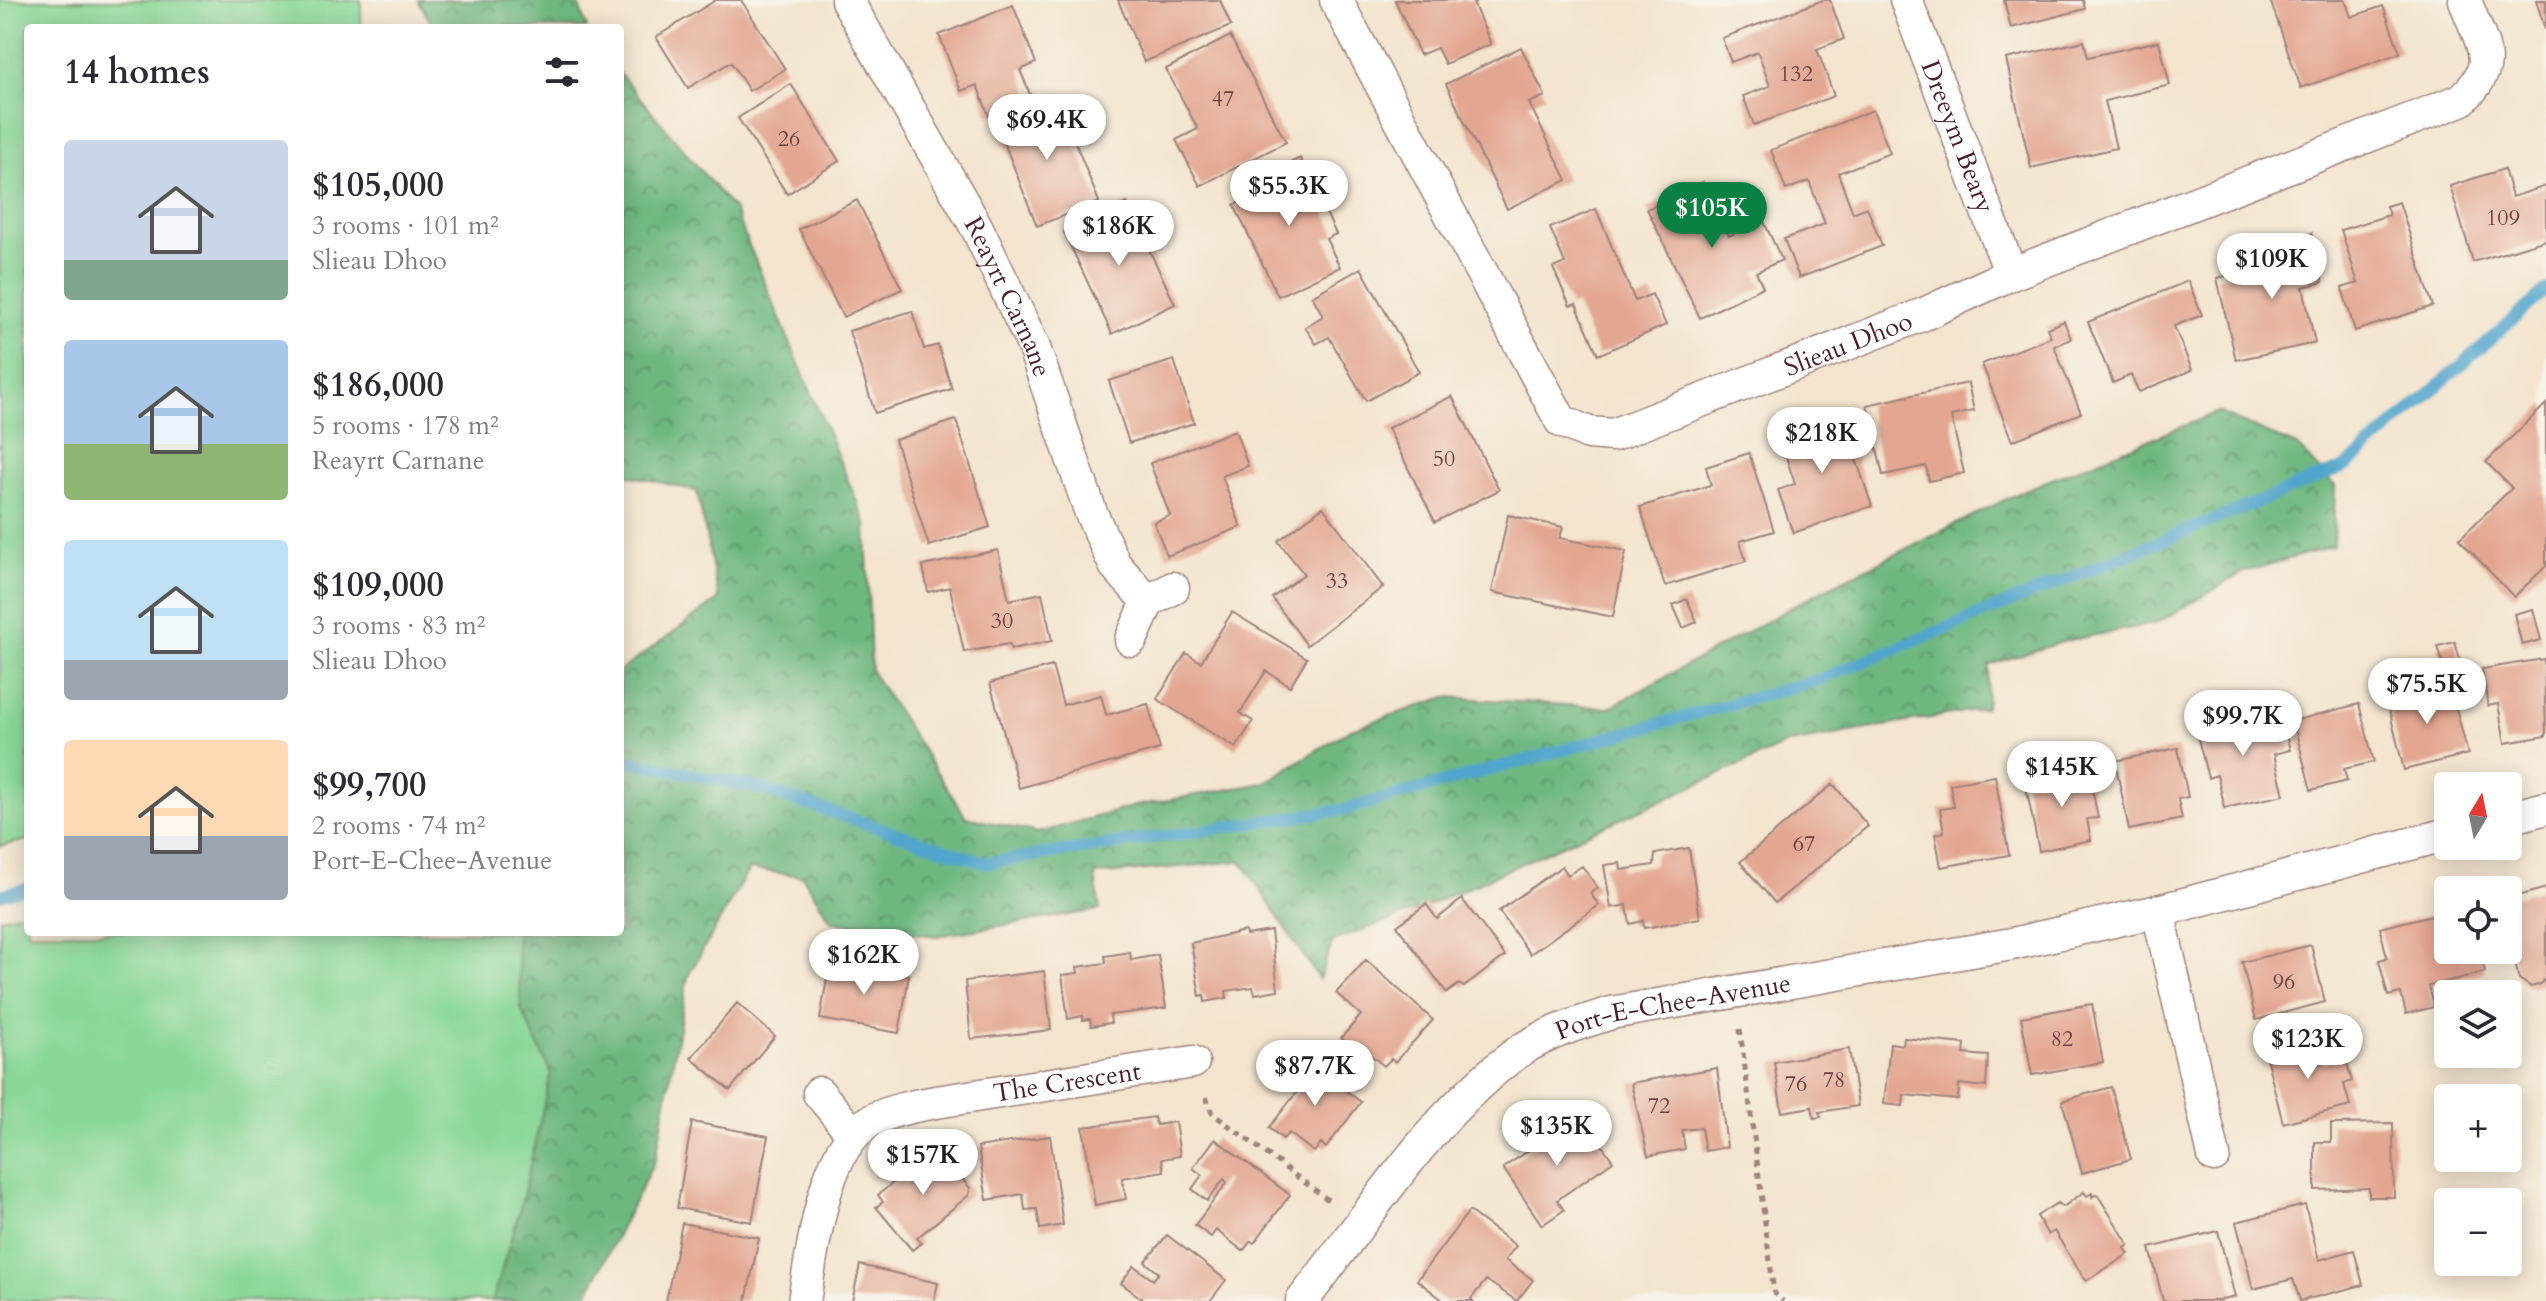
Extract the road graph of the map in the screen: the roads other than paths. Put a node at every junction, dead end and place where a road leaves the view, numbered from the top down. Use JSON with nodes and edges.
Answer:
{"nodes":[{"id":1,"x":847,"y":0,"type":"edge"},
{"id":2,"x":1336,"y":0,"type":"edge"},
{"id":3,"x":1906,"y":0,"type":"edge"},
{"id":4,"x":2465,"y":0,"type":"edge"},
{"id":5,"x":2011,"y":274,"type":"junction"},
{"id":6,"x":1131,"y":640,"type":"dead end"},
{"id":7,"x":2546,"y":808,"type":"edge"},
{"id":8,"x":2522,"y":814,"type":"edge"},
{"id":9,"x":2434,"y":838,"type":"edge"},
{"id":10,"x":2158,"y":911,"type":"junction"},
{"id":11,"x":1193,"y":1062,"type":"road end"},
{"id":12,"x":819,"y":1093,"type":"dead end"},
{"id":13,"x":853,"y":1134,"type":"junction"},
{"id":14,"x":2214,"y":1156,"type":"dead end"},
{"id":15,"x":804,"y":1301,"type":"edge"},
{"id":16,"x":1302,"y":1301,"type":"edge"}],
"edges":[{"from":1,"to":6,"type":"street","name":"Reayrt Carnane"},
{"from":2,"to":5,"type":"street","name":"Slieau Dhoo"},
{"from":3,"to":5,"type":"street","name":"Dreeym Beary"},
{"from":4,"to":5,"type":"street","name":"Slieau Dhoo"},
{"from":7,"to":8,"type":"street"},
{"from":9,"to":10,"type":"street","name":"Port-E-Chee-Avenue"},
{"from":10,"to":14,"type":"street"},
{"from":10,"to":16,"type":"street","name":"Port-E-Chee-Avenue"},
{"from":11,"to":13,"type":"street","name":"The Crescent"},
{"from":12,"to":13,"type":"street"},
{"from":13,"to":15,"type":"street"}]}
